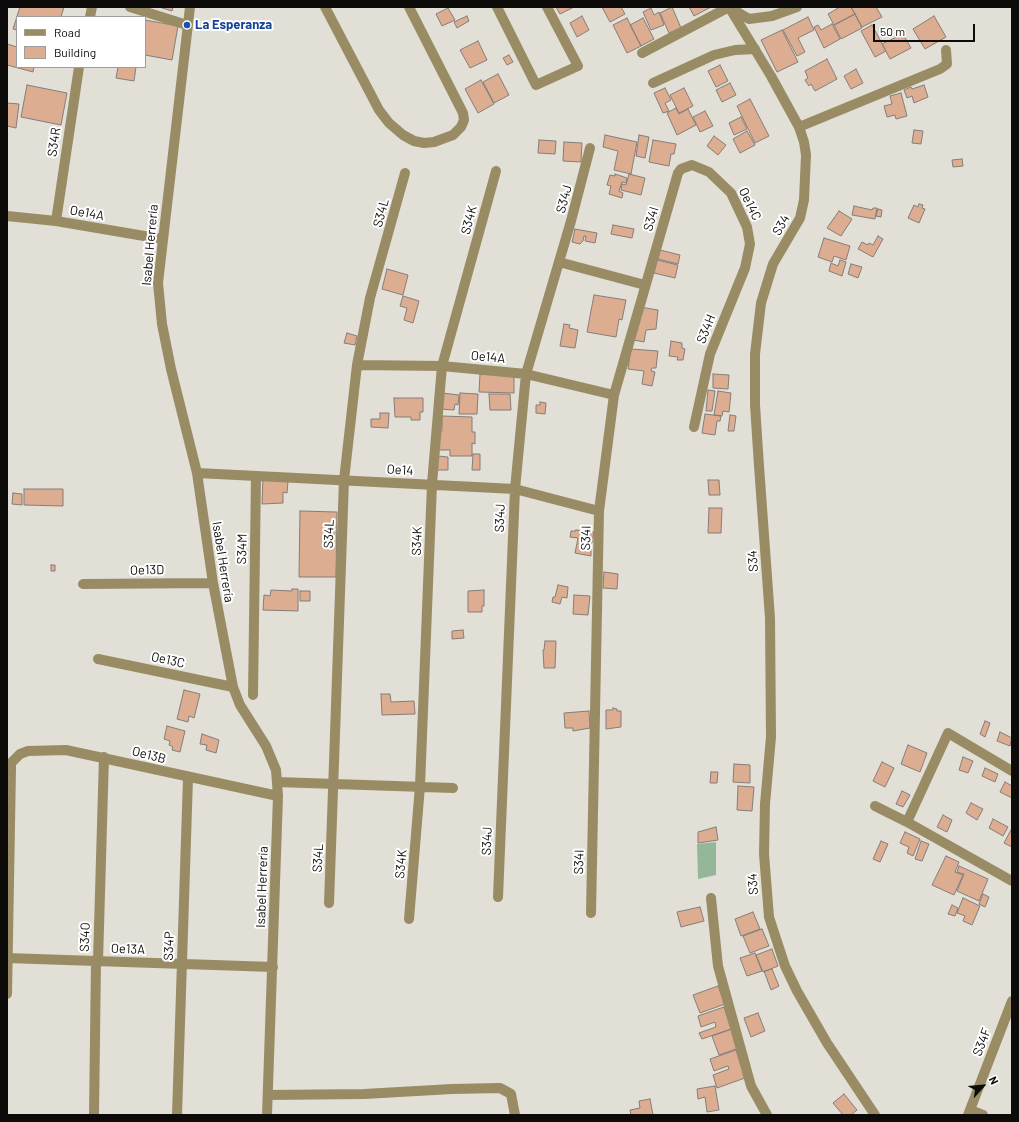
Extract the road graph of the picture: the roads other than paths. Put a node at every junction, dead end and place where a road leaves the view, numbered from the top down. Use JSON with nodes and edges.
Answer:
{"nodes":[{"id":1,"x":130,"y":7,"type":"edge"},
{"id":2,"x":190,"y":7,"type":"edge"},
{"id":3,"x":325,"y":7,"type":"edge"},
{"id":4,"x":409,"y":7,"type":"edge"},
{"id":5,"x":497,"y":7,"type":"edge"},
{"id":6,"x":547,"y":7,"type":"edge"},
{"id":7,"x":729,"y":7,"type":"edge"},
{"id":8,"x":797,"y":7,"type":"edge"},
{"id":9,"x":187,"y":25,"type":"junction"},
{"id":10,"x":755,"y":49,"type":"junction"},
{"id":11,"x":946,"y":50,"type":"dead end"},
{"id":12,"x":642,"y":53,"type":"dead end"},
{"id":13,"x":79,"y":68,"type":"edge"},
{"id":14,"x":653,"y":83,"type":"dead end"},
{"id":15,"x":799,"y":127,"type":"junction"},
{"id":16,"x":590,"y":148,"type":"dead end"},
{"id":17,"x":496,"y":171,"type":"dead end"},
{"id":18,"x":405,"y":173,"type":"dead end"},
{"id":19,"x":678,"y":173,"type":"joint"},
{"id":20,"x":7,"y":216,"type":"edge"},
{"id":21,"x":56,"y":220,"type":"junction"},
{"id":22,"x":162,"y":239,"type":"junction"},
{"id":23,"x":750,"y":244,"type":"joint"},
{"id":24,"x":559,"y":262,"type":"junction"},
{"id":25,"x":645,"y":285,"type":"junction"},
{"id":26,"x":357,"y":365,"type":"junction"},
{"id":27,"x":442,"y":366,"type":"junction"},
{"id":28,"x":526,"y":374,"type":"junction"},
{"id":29,"x":614,"y":395,"type":"junction"},
{"id":30,"x":694,"y":426,"type":"dead end"},
{"id":31,"x":197,"y":473,"type":"junction"},
{"id":32,"x":256,"y":476,"type":"junction"},
{"id":33,"x":344,"y":480,"type":"junction"},
{"id":34,"x":432,"y":484,"type":"junction"},
{"id":35,"x":515,"y":489,"type":"junction"},
{"id":36,"x":599,"y":510,"type":"junction"},
{"id":37,"x":212,"y":582,"type":"junction"},
{"id":38,"x":83,"y":584,"type":"dead end"},
{"id":39,"x":98,"y":659,"type":"dead end"},
{"id":40,"x":233,"y":687,"type":"junction"},
{"id":41,"x":253,"y":696,"type":"dead end"},
{"id":42,"x":104,"y":757,"type":"junction"},
{"id":43,"x":1012,"y":771,"type":"edge"},
{"id":44,"x":188,"y":778,"type":"junction"},
{"id":45,"x":277,"y":782,"type":"junction"},
{"id":46,"x":334,"y":784,"type":"junction"},
{"id":47,"x":420,"y":786,"type":"junction"},
{"id":48,"x":453,"y":788,"type":"dead end"},
{"id":49,"x":278,"y":796,"type":"junction"},
{"id":50,"x":875,"y":806,"type":"dead end"},
{"id":51,"x":907,"y":822,"type":"junction"},
{"id":52,"x":1012,"y":881,"type":"edge"},
{"id":53,"x":498,"y":897,"type":"dead end"},
{"id":54,"x":711,"y":898,"type":"dead end"},
{"id":55,"x":329,"y":903,"type":"dead end"},
{"id":56,"x":591,"y":914,"type":"dead end"},
{"id":57,"x":409,"y":919,"type":"dead end"},
{"id":58,"x":8,"y":958,"type":"edge"},
{"id":59,"x":98,"y":961,"type":"junction"},
{"id":60,"x":182,"y":964,"type":"junction"},
{"id":61,"x":273,"y":967,"type":"junction"},
{"id":62,"x":7,"y":994,"type":"edge"},
{"id":63,"x":1012,"y":1001,"type":"edge"},
{"id":64,"x":268,"y":1095,"type":"junction"},
{"id":65,"x":969,"y":1113,"type":"edge"},
{"id":66,"x":94,"y":1115,"type":"edge"},
{"id":67,"x":177,"y":1115,"type":"edge"},
{"id":68,"x":267,"y":1115,"type":"edge"},
{"id":69,"x":515,"y":1115,"type":"edge"},
{"id":70,"x":767,"y":1115,"type":"edge"},
{"id":71,"x":875,"y":1115,"type":"edge"},
{"id":72,"x":983,"y":1115,"type":"edge"}],
"edges":[{"from":1,"to":9,"type":"street"},
{"from":2,"to":9,"type":"street","name":"Isabel Herrería"},
{"from":3,"to":4,"type":"street"},
{"from":5,"to":6,"type":"street"},
{"from":7,"to":8,"type":"street"},
{"from":7,"to":10,"type":"street","name":"S34"},
{"from":7,"to":12,"type":"street"},
{"from":9,"to":22,"type":"street","name":"Isabel Herrería"},
{"from":10,"to":14,"type":"street"},
{"from":10,"to":15,"type":"street","name":"S34"},
{"from":11,"to":15,"type":"street"},
{"from":13,"to":21,"type":"street","name":"S34R"},
{"from":15,"to":71,"type":"street","name":"S34"},
{"from":16,"to":24,"type":"street","name":"S34J"},
{"from":17,"to":27,"type":"street","name":"S34K"},
{"from":18,"to":26,"type":"street","name":"S34L"},
{"from":19,"to":23,"type":"street","name":"Oe14C"},
{"from":19,"to":25,"type":"street","name":"S34I"},
{"from":20,"to":21,"type":"street","name":"Oe14A"},
{"from":21,"to":22,"type":"street","name":"Oe14A"},
{"from":22,"to":31,"type":"street","name":"Isabel Herrería"},
{"from":23,"to":30,"type":"street","name":"S34H"},
{"from":24,"to":25,"type":"street"},
{"from":24,"to":28,"type":"street","name":"S34J"},
{"from":25,"to":29,"type":"street","name":"S34I"},
{"from":26,"to":27,"type":"street","name":"Oe14A"},
{"from":26,"to":33,"type":"street","name":"S34L"},
{"from":27,"to":28,"type":"street","name":"Oe14A"},
{"from":27,"to":34,"type":"street","name":"S34K"},
{"from":28,"to":29,"type":"street","name":"Oe14A"},
{"from":28,"to":35,"type":"street","name":"S34J"},
{"from":29,"to":36,"type":"street","name":"S34I"},
{"from":31,"to":32,"type":"street","name":"Oe14"},
{"from":31,"to":37,"type":"street","name":"Isabel Herrería"},
{"from":32,"to":33,"type":"street","name":"Oe14"},
{"from":32,"to":41,"type":"street","name":"S34M"},
{"from":33,"to":34,"type":"street","name":"Oe14"},
{"from":33,"to":46,"type":"street","name":"S34L"},
{"from":34,"to":35,"type":"street","name":"Oe14"},
{"from":34,"to":47,"type":"street","name":"S34K"},
{"from":35,"to":36,"type":"street","name":"Oe14"},
{"from":35,"to":53,"type":"street","name":"S34J"},
{"from":36,"to":56,"type":"street","name":"S34I"},
{"from":37,"to":38,"type":"street","name":"Oe13D"},
{"from":37,"to":40,"type":"street","name":"Isabel Herrería"},
{"from":39,"to":40,"type":"street","name":"Oe13C"},
{"from":40,"to":45,"type":"street","name":"Isabel Herrería"},
{"from":42,"to":44,"type":"street","name":"Oe13B"},
{"from":42,"to":58,"type":"street","name":"Oe13B"},
{"from":42,"to":59,"type":"street","name":"S34O"},
{"from":43,"to":51,"type":"street"},
{"from":44,"to":49,"type":"street","name":"Oe13B"},
{"from":44,"to":60,"type":"street","name":"S34P"},
{"from":45,"to":46,"type":"street"},
{"from":45,"to":49,"type":"street","name":"Isabel Herrería"},
{"from":46,"to":47,"type":"street"},
{"from":46,"to":55,"type":"street","name":"S34L"},
{"from":47,"to":48,"type":"street"},
{"from":47,"to":57,"type":"street","name":"S34K"},
{"from":49,"to":61,"type":"street","name":"Isabel Herrería"},
{"from":50,"to":51,"type":"street"},
{"from":51,"to":52,"type":"street"},
{"from":54,"to":70,"type":"street"},
{"from":58,"to":59,"type":"street","name":"Oe13A"},
{"from":58,"to":62,"type":"street"},
{"from":59,"to":60,"type":"street","name":"Oe13A"},
{"from":59,"to":66,"type":"street","name":"S34O"},
{"from":60,"to":61,"type":"street","name":"Oe13A"},
{"from":60,"to":67,"type":"street","name":"S34P"},
{"from":61,"to":64,"type":"street","name":"Isabel Herrería"},
{"from":63,"to":65,"type":"street","name":"S34F"},
{"from":64,"to":68,"type":"street","name":"Isabel Herrería"},
{"from":64,"to":69,"type":"street"},
{"from":65,"to":72,"type":"street"}]}
